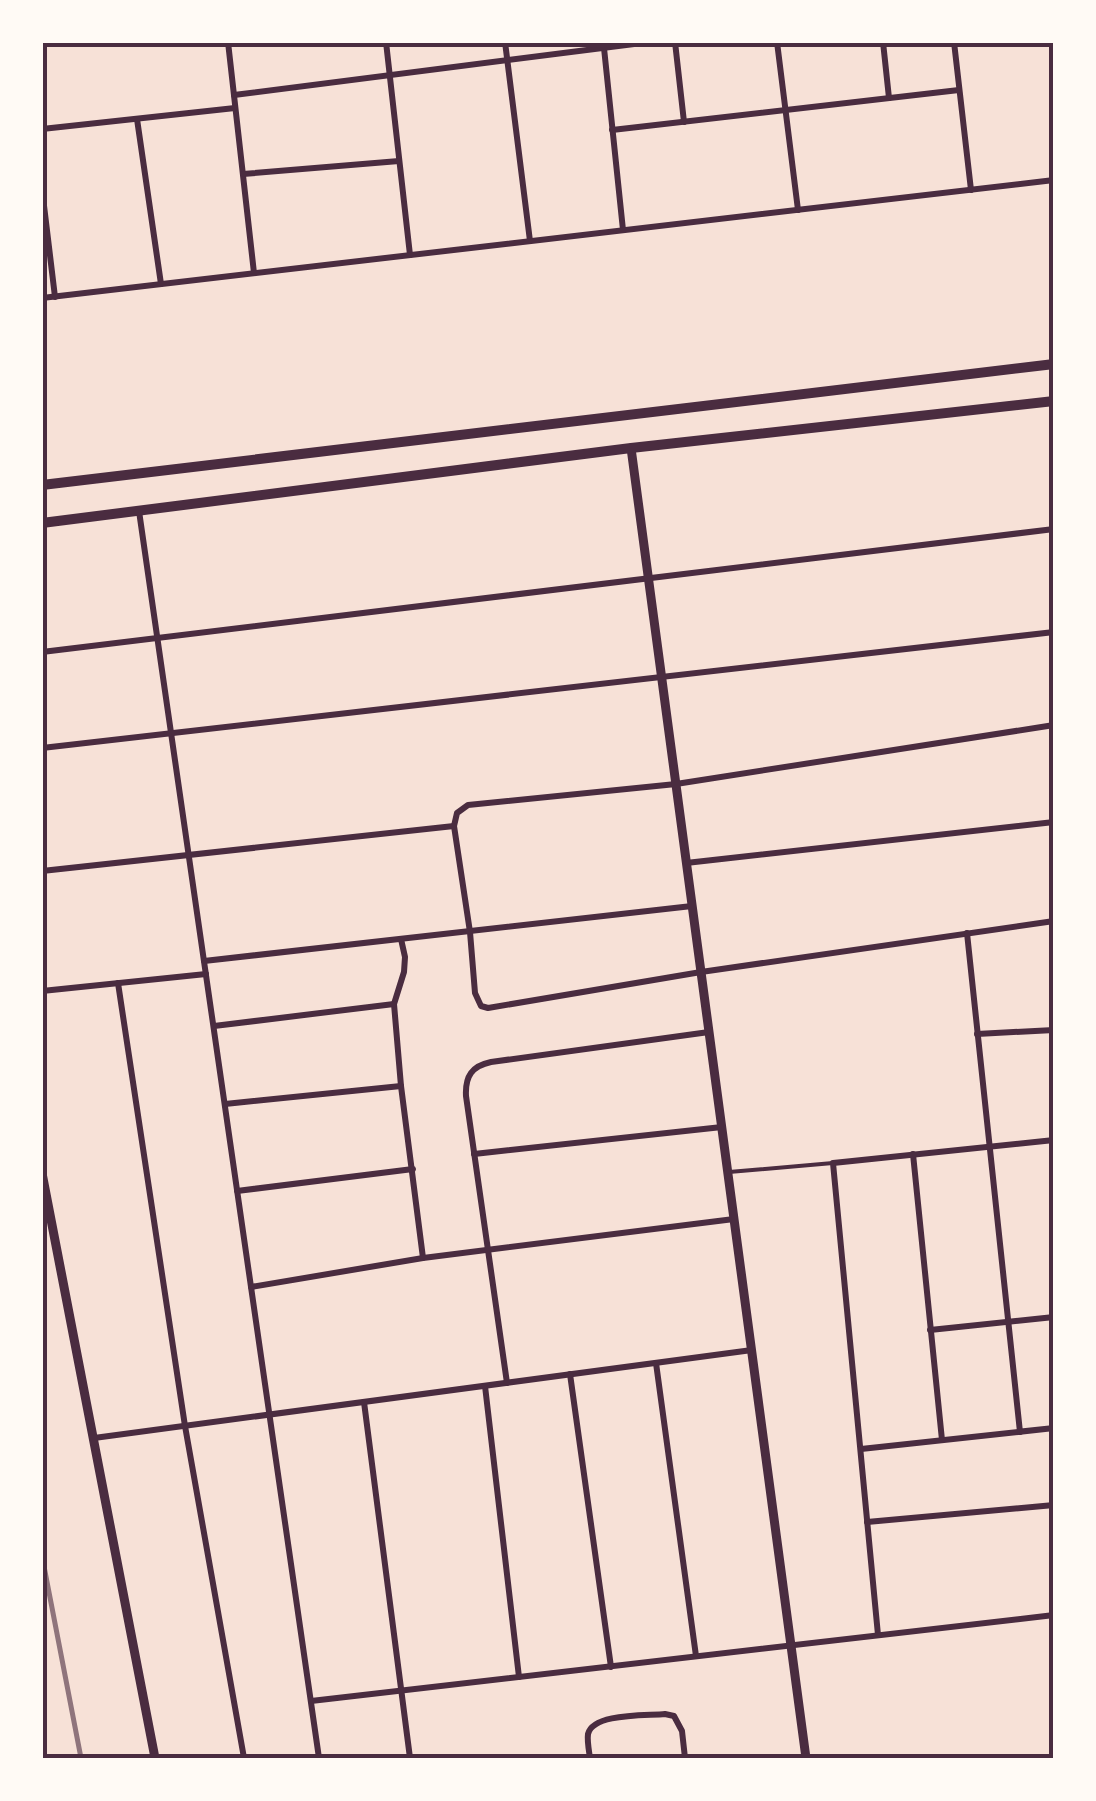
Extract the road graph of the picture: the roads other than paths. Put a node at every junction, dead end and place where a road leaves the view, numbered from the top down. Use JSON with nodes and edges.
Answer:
{"nodes":[{"id":1,"x":228,"y":42,"type":"edge"},
{"id":2,"x":386,"y":42,"type":"edge"},
{"id":3,"x":504,"y":42,"type":"edge"},
{"id":4,"x":650,"y":42,"type":"edge"},
{"id":5,"x":675,"y":42,"type":"edge"},
{"id":6,"x":777,"y":42,"type":"edge"},
{"id":7,"x":883,"y":42,"type":"edge"},
{"id":8,"x":954,"y":42,"type":"edge"},
{"id":9,"x":604,"y":48,"type":"junction"},
{"id":10,"x":507,"y":60,"type":"junction"},
{"id":11,"x":390,"y":75,"type":"junction"},
{"id":12,"x":959,"y":90,"type":"junction"},
{"id":13,"x":234,"y":95,"type":"junction"},
{"id":14,"x":889,"y":98,"type":"junction"},
{"id":15,"x":236,"y":108,"type":"junction"},
{"id":16,"x":786,"y":110,"type":"junction"},
{"id":17,"x":138,"y":119,"type":"junction"},
{"id":18,"x":684,"y":122,"type":"junction"},
{"id":19,"x":42,"y":129,"type":"edge"},
{"id":20,"x":612,"y":130,"type":"junction"},
{"id":21,"x":399,"y":161,"type":"junction"},
{"id":22,"x":243,"y":174,"type":"junction"},
{"id":23,"x":1054,"y":180,"type":"edge"},
{"id":24,"x":42,"y":190,"type":"edge"},
{"id":25,"x":971,"y":190,"type":"junction"},
{"id":26,"x":798,"y":210,"type":"junction"},
{"id":27,"x":624,"y":230,"type":"junction"},
{"id":28,"x":530,"y":241,"type":"junction"},
{"id":29,"x":410,"y":255,"type":"junction"},
{"id":30,"x":254,"y":273,"type":"junction"},
{"id":31,"x":161,"y":284,"type":"junction"},
{"id":32,"x":55,"y":296,"type":"junction"},
{"id":33,"x":42,"y":298,"type":"edge"},
{"id":34,"x":1054,"y":364,"type":"edge"},
{"id":35,"x":1054,"y":401,"type":"edge"},
{"id":36,"x":630,"y":448,"type":"junction"},
{"id":37,"x":42,"y":485,"type":"edge"},
{"id":38,"x":139,"y":511,"type":"junction"},
{"id":39,"x":42,"y":522,"type":"edge"},
{"id":40,"x":1054,"y":529,"type":"edge"},
{"id":41,"x":648,"y":578,"type":"junction"},
{"id":42,"x":1054,"y":632,"type":"edge"},
{"id":43,"x":157,"y":639,"type":"junction"},
{"id":44,"x":42,"y":652,"type":"edge"},
{"id":45,"x":662,"y":677,"type":"junction"},
{"id":46,"x":1054,"y":725,"type":"edge"},
{"id":47,"x":171,"y":734,"type":"junction"},
{"id":48,"x":42,"y":748,"type":"edge"},
{"id":49,"x":676,"y":784,"type":"junction"},
{"id":50,"x":1054,"y":822,"type":"edge"},
{"id":51,"x":454,"y":826,"type":"junction"},
{"id":52,"x":188,"y":854,"type":"junction"},
{"id":53,"x":686,"y":863,"type":"junction"},
{"id":54,"x":42,"y":871,"type":"edge"},
{"id":55,"x":692,"y":906,"type":"junction"},
{"id":56,"x":1054,"y":921,"type":"edge"},
{"id":57,"x":470,"y":932,"type":"junction"},
{"id":58,"x":966,"y":933,"type":"junction"},
{"id":59,"x":402,"y":939,"type":"junction"},
{"id":60,"x":204,"y":961,"type":"junction"},
{"id":61,"x":701,"y":972,"type":"junction"},
{"id":62,"x":206,"y":974,"type":"junction"},
{"id":63,"x":118,"y":983,"type":"junction"},
{"id":64,"x":42,"y":991,"type":"edge"},
{"id":65,"x":394,"y":1004,"type":"junction"},
{"id":66,"x":214,"y":1026,"type":"junction"},
{"id":67,"x":1054,"y":1030,"type":"edge"},
{"id":68,"x":709,"y":1032,"type":"junction"},
{"id":69,"x":978,"y":1034,"type":"junction"},
{"id":70,"x":401,"y":1086,"type":"junction"},
{"id":71,"x":225,"y":1104,"type":"junction"},
{"id":72,"x":722,"y":1127,"type":"junction"},
{"id":73,"x":1054,"y":1140,"type":"edge"},
{"id":74,"x":990,"y":1146,"type":"junction"},
{"id":75,"x":474,"y":1154,"type":"junction"},
{"id":76,"x":913,"y":1154,"type":"junction"},
{"id":77,"x":834,"y":1163,"type":"junction"},
{"id":78,"x":412,"y":1168,"type":"junction"},
{"id":79,"x":728,"y":1172,"type":"junction"},
{"id":80,"x":42,"y":1173,"type":"edge"},
{"id":81,"x":237,"y":1191,"type":"junction"},
{"id":82,"x":734,"y":1219,"type":"junction"},
{"id":83,"x":488,"y":1250,"type":"junction"},
{"id":84,"x":423,"y":1258,"type":"junction"},
{"id":85,"x":251,"y":1286,"type":"junction"},
{"id":86,"x":1054,"y":1318,"type":"edge"},
{"id":87,"x":1008,"y":1322,"type":"junction"},
{"id":88,"x":930,"y":1330,"type":"junction"},
{"id":89,"x":752,"y":1350,"type":"junction"},
{"id":90,"x":656,"y":1363,"type":"junction"},
{"id":91,"x":570,"y":1374,"type":"junction"},
{"id":92,"x":507,"y":1383,"type":"junction"},
{"id":93,"x":485,"y":1386,"type":"junction"},
{"id":94,"x":364,"y":1402,"type":"junction"},
{"id":95,"x":270,"y":1415,"type":"junction"},
{"id":96,"x":185,"y":1426,"type":"junction"},
{"id":97,"x":1054,"y":1428,"type":"edge"},
{"id":98,"x":1020,"y":1432,"type":"junction"},
{"id":99,"x":94,"y":1438,"type":"junction"},
{"id":100,"x":942,"y":1440,"type":"junction"},
{"id":101,"x":860,"y":1449,"type":"junction"},
{"id":102,"x":1054,"y":1504,"type":"edge"},
{"id":103,"x":867,"y":1522,"type":"junction"},
{"id":104,"x":1054,"y":1614,"type":"edge"},
{"id":105,"x":878,"y":1635,"type":"junction"},
{"id":106,"x":791,"y":1646,"type":"junction"},
{"id":107,"x":696,"y":1656,"type":"junction"},
{"id":108,"x":611,"y":1666,"type":"junction"},
{"id":109,"x":518,"y":1677,"type":"junction"},
{"id":110,"x":402,"y":1691,"type":"junction"},
{"id":111,"x":311,"y":1702,"type":"junction"},
{"id":112,"x":155,"y":1758,"type":"edge"},
{"id":113,"x":244,"y":1758,"type":"edge"},
{"id":114,"x":320,"y":1758,"type":"edge"},
{"id":115,"x":410,"y":1758,"type":"edge"},
{"id":116,"x":590,"y":1758,"type":"edge"},
{"id":117,"x":685,"y":1758,"type":"edge"},
{"id":118,"x":806,"y":1758,"type":"edge"}],
"edges":[{"from":1,"to":13,"type":"street"},
{"from":2,"to":11,"type":"street"},
{"from":3,"to":10,"type":"street"},
{"from":4,"to":9,"type":"street"},
{"from":5,"to":18,"type":"street"},
{"from":6,"to":16,"type":"street"},
{"from":7,"to":14,"type":"street"},
{"from":8,"to":12,"type":"street"},
{"from":9,"to":10,"type":"street"},
{"from":9,"to":20,"type":"street"},
{"from":10,"to":11,"type":"street"},
{"from":10,"to":28,"type":"street"},
{"from":11,"to":13,"type":"street"},
{"from":11,"to":21,"type":"street"},
{"from":12,"to":14,"type":"street"},
{"from":12,"to":25,"type":"street"},
{"from":13,"to":15,"type":"street"},
{"from":14,"to":16,"type":"street"},
{"from":15,"to":17,"type":"street"},
{"from":15,"to":22,"type":"street"},
{"from":16,"to":18,"type":"street"},
{"from":16,"to":26,"type":"street"},
{"from":17,"to":19,"type":"street"},
{"from":17,"to":31,"type":"street"},
{"from":18,"to":20,"type":"street"},
{"from":20,"to":27,"type":"street"},
{"from":21,"to":22,"type":"street"},
{"from":21,"to":29,"type":"street"},
{"from":22,"to":30,"type":"street"},
{"from":23,"to":25,"type":"street"},
{"from":24,"to":32,"type":"street"},
{"from":25,"to":26,"type":"street"},
{"from":26,"to":27,"type":"street"},
{"from":27,"to":28,"type":"street"},
{"from":28,"to":29,"type":"street"},
{"from":29,"to":30,"type":"street"},
{"from":30,"to":31,"type":"street"},
{"from":31,"to":32,"type":"street"},
{"from":32,"to":33,"type":"street"},
{"from":34,"to":37,"type":"main road"},
{"from":35,"to":36,"type":"main road"},
{"from":36,"to":38,"type":"main road"},
{"from":36,"to":41,"type":"street"},
{"from":38,"to":39,"type":"main road"},
{"from":38,"to":43,"type":"street"},
{"from":40,"to":41,"type":"street"},
{"from":41,"to":43,"type":"street"},
{"from":41,"to":45,"type":"street"},
{"from":42,"to":45,"type":"street"},
{"from":43,"to":44,"type":"street"},
{"from":43,"to":47,"type":"street"},
{"from":45,"to":47,"type":"street"},
{"from":45,"to":49,"type":"street"},
{"from":46,"to":49,"type":"street"},
{"from":47,"to":48,"type":"street"},
{"from":47,"to":52,"type":"street"},
{"from":49,"to":51,"type":"street"},
{"from":49,"to":53,"type":"street"},
{"from":50,"to":53,"type":"street"},
{"from":51,"to":52,"type":"street"},
{"from":51,"to":57,"type":"street"},
{"from":52,"to":54,"type":"street"},
{"from":52,"to":60,"type":"street"},
{"from":53,"to":55,"type":"street"},
{"from":55,"to":57,"type":"street"},
{"from":55,"to":61,"type":"street"},
{"from":56,"to":58,"type":"street"},
{"from":57,"to":59,"type":"street"},
{"from":57,"to":61,"type":"street"},
{"from":58,"to":61,"type":"street"},
{"from":58,"to":69,"type":"street"},
{"from":59,"to":60,"type":"street"},
{"from":59,"to":65,"type":"street"},
{"from":60,"to":62,"type":"street"},
{"from":61,"to":68,"type":"street"},
{"from":62,"to":63,"type":"street"},
{"from":62,"to":66,"type":"street"},
{"from":63,"to":64,"type":"street"},
{"from":63,"to":96,"type":"street"},
{"from":65,"to":66,"type":"street"},
{"from":65,"to":70,"type":"street"},
{"from":66,"to":71,"type":"street"},
{"from":67,"to":69,"type":"street"},
{"from":68,"to":72,"type":"street"},
{"from":68,"to":75,"type":"street"},
{"from":69,"to":74,"type":"street"},
{"from":70,"to":71,"type":"street"},
{"from":70,"to":78,"type":"street"},
{"from":71,"to":81,"type":"street"},
{"from":72,"to":75,"type":"street"},
{"from":72,"to":79,"type":"street"},
{"from":73,"to":74,"type":"street"},
{"from":74,"to":76,"type":"street"},
{"from":74,"to":87,"type":"street"},
{"from":75,"to":83,"type":"street"},
{"from":76,"to":77,"type":"street"},
{"from":76,"to":88,"type":"street"},
{"from":77,"to":79,"type":"lane"},
{"from":77,"to":101,"type":"street"},
{"from":78,"to":81,"type":"street"},
{"from":78,"to":84,"type":"street"},
{"from":79,"to":82,"type":"street"},
{"from":80,"to":99,"type":"street"},
{"from":81,"to":85,"type":"street"},
{"from":82,"to":83,"type":"street"},
{"from":82,"to":89,"type":"street"},
{"from":83,"to":84,"type":"street"},
{"from":83,"to":92,"type":"street"},
{"from":84,"to":85,"type":"street"},
{"from":85,"to":95,"type":"street"},
{"from":86,"to":87,"type":"street"},
{"from":87,"to":88,"type":"street"},
{"from":87,"to":98,"type":"street"},
{"from":88,"to":100,"type":"street"},
{"from":89,"to":90,"type":"street"},
{"from":89,"to":106,"type":"street"},
{"from":90,"to":91,"type":"street"},
{"from":90,"to":107,"type":"street"},
{"from":91,"to":92,"type":"street"},
{"from":91,"to":108,"type":"street"},
{"from":92,"to":93,"type":"street"},
{"from":93,"to":94,"type":"street"},
{"from":93,"to":109,"type":"street"},
{"from":94,"to":95,"type":"street"},
{"from":94,"to":110,"type":"street"},
{"from":95,"to":96,"type":"street"},
{"from":95,"to":111,"type":"street"},
{"from":96,"to":99,"type":"street"},
{"from":96,"to":113,"type":"street"},
{"from":97,"to":98,"type":"street"},
{"from":98,"to":100,"type":"street"},
{"from":99,"to":112,"type":"street"},
{"from":100,"to":101,"type":"street"},
{"from":101,"to":103,"type":"street"},
{"from":102,"to":103,"type":"street"},
{"from":103,"to":105,"type":"street"},
{"from":104,"to":105,"type":"street"},
{"from":105,"to":106,"type":"street"},
{"from":106,"to":107,"type":"street"},
{"from":106,"to":118,"type":"street"},
{"from":107,"to":108,"type":"street"},
{"from":108,"to":109,"type":"street"},
{"from":109,"to":110,"type":"street"},
{"from":110,"to":111,"type":"street"},
{"from":110,"to":115,"type":"street"},
{"from":111,"to":114,"type":"street"},
{"from":116,"to":117,"type":"street"}]}
